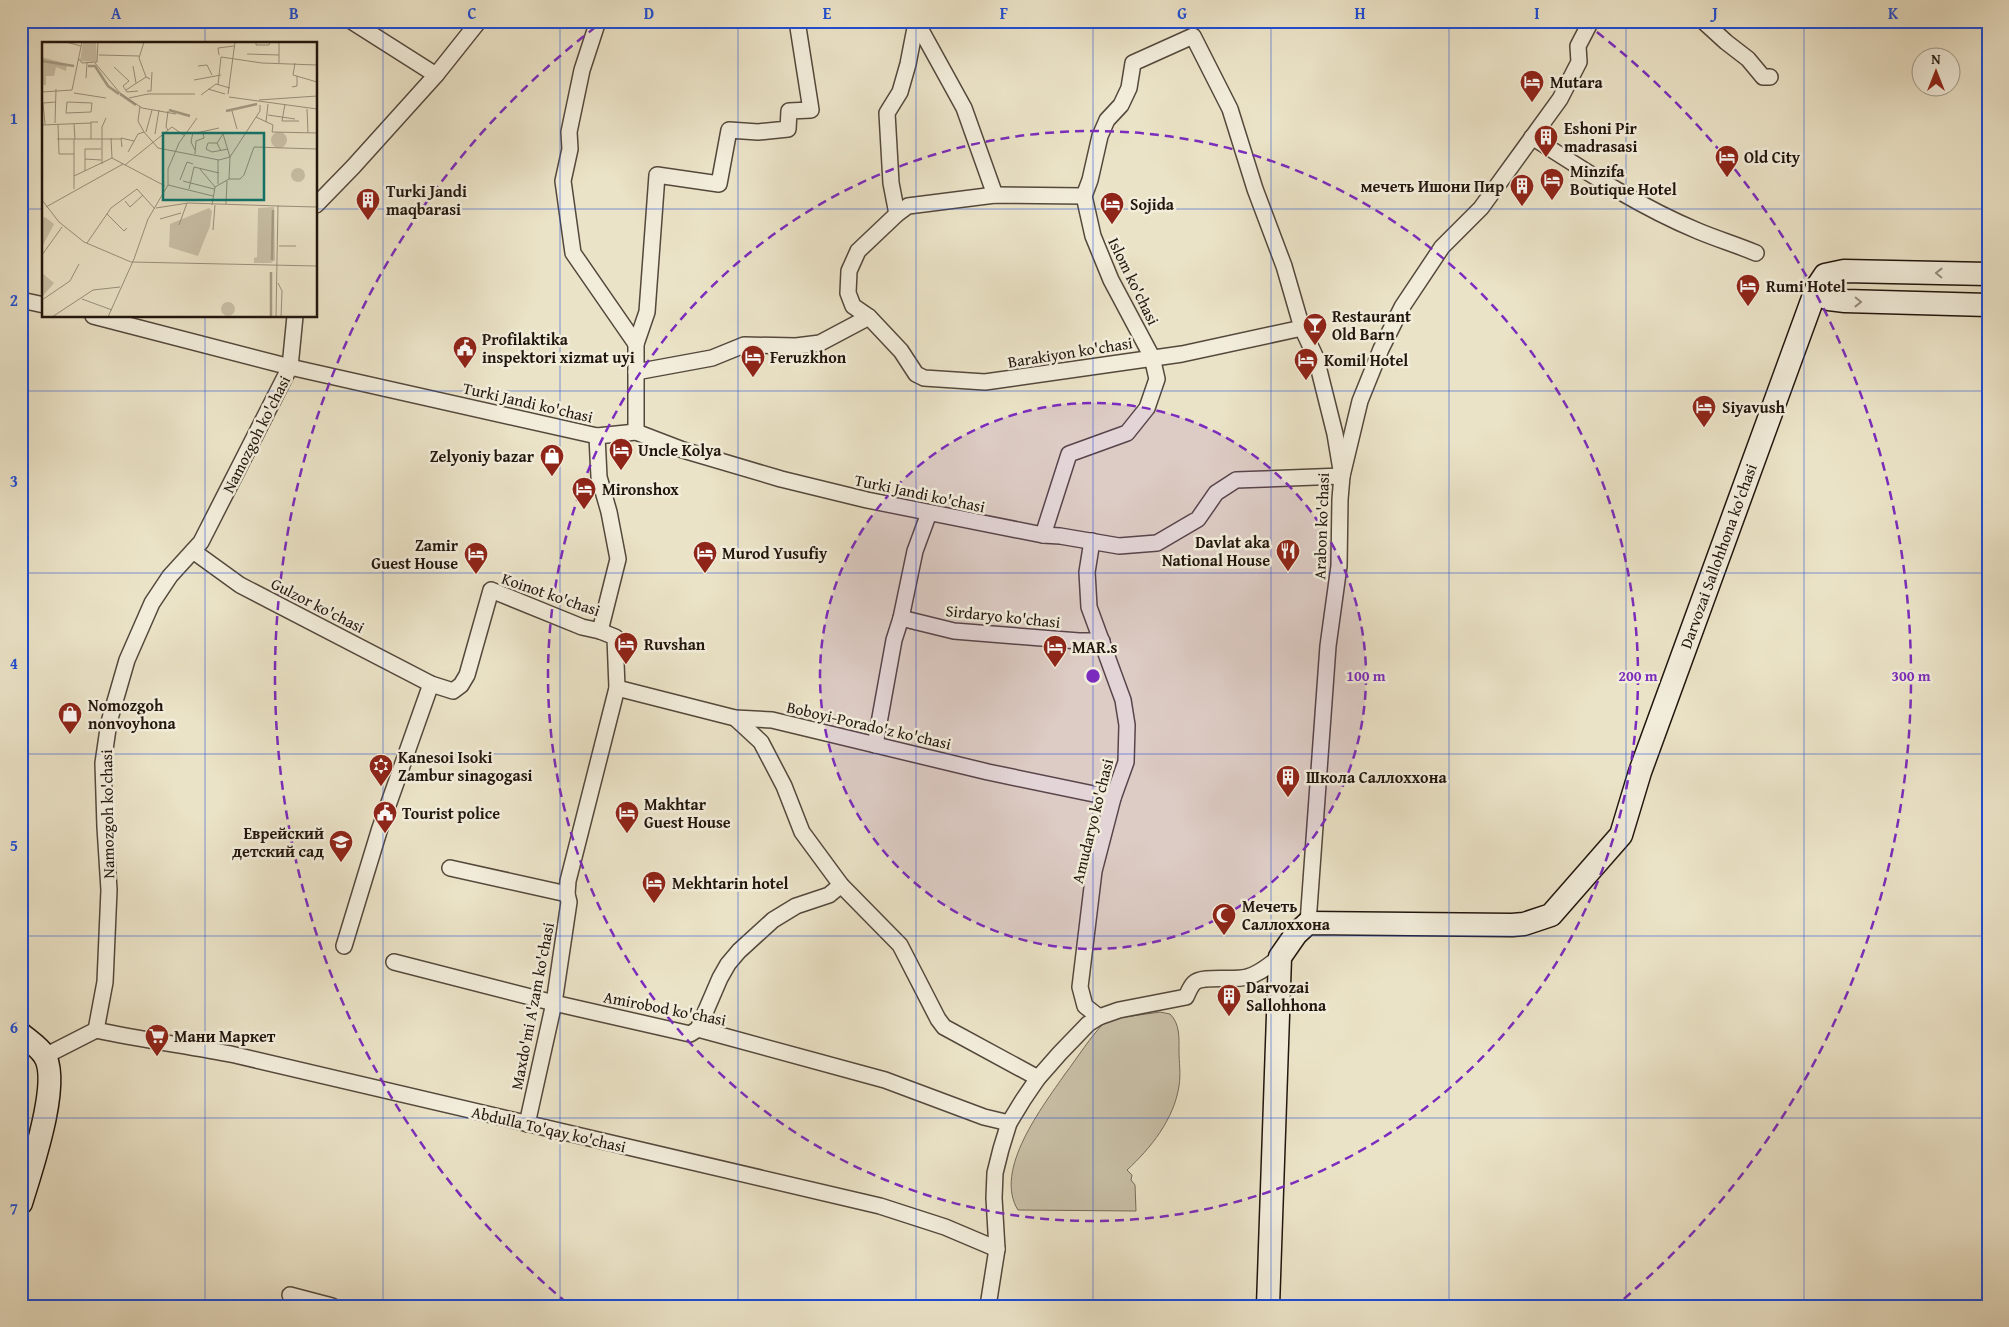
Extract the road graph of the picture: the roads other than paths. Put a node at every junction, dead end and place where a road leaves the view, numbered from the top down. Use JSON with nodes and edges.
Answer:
{"nodes":[{"id":1,"x":350,"y":21,"type":"edge"},
{"id":2,"x":479,"y":21,"type":"edge"},
{"id":3,"x":598,"y":21,"type":"edge"},
{"id":4,"x":797,"y":21,"type":"edge"},
{"id":5,"x":1590,"y":21,"type":"edge"},
{"id":6,"x":1703,"y":21,"type":"edge"},
{"id":7,"x":916,"y":22,"type":"edge"},
{"id":8,"x":436,"y":75,"type":"junction"},
{"id":9,"x":1770,"y":77,"type":"dead end"},
{"id":10,"x":1532,"y":137,"type":"junction"},
{"id":11,"x":995,"y":195,"type":"junction"},
{"id":12,"x":1084,"y":196,"type":"junction"},
{"id":13,"x":318,"y":203,"type":"edge"},
{"id":14,"x":897,"y":214,"type":"junction"},
{"id":15,"x":1756,"y":253,"type":"dead end"},
{"id":16,"x":1988,"y":274,"type":"edge"},
{"id":17,"x":1817,"y":287,"type":"junction"},
{"id":18,"x":21,"y":300,"type":"edge"},
{"id":19,"x":42,"y":305,"type":"edge"},
{"id":20,"x":1988,"y":305,"type":"edge"},
{"id":21,"x":869,"y":317,"type":"junction"},
{"id":22,"x":101,"y":318,"type":"edge"},
{"id":23,"x":295,"y":318,"type":"edge"},
{"id":24,"x":1302,"y":328,"type":"junction"},
{"id":25,"x":636,"y":344,"type":"junction"},
{"id":26,"x":1152,"y":357,"type":"junction"},
{"id":27,"x":290,"y":367,"type":"junction"},
{"id":28,"x":636,"y":372,"type":"junction"},
{"id":29,"x":636,"y":432,"type":"junction"},
{"id":30,"x":597,"y":436,"type":"junction"},
{"id":31,"x":1342,"y":476,"type":"junction"},
{"id":32,"x":929,"y":513,"type":"junction"},
{"id":33,"x":1043,"y":535,"type":"junction"},
{"id":34,"x":1092,"y":542,"type":"junction"},
{"id":35,"x":193,"y":551,"type":"junction"},
{"id":36,"x":902,"y":618,"type":"junction"},
{"id":37,"x":600,"y":631,"type":"junction"},
{"id":38,"x":1102,"y":641,"type":"junction"},
{"id":39,"x":431,"y":684,"type":"junction"},
{"id":40,"x":617,"y":688,"type":"junction"},
{"id":41,"x":735,"y":718,"type":"junction"},
{"id":42,"x":875,"y":746,"type":"junction"},
{"id":43,"x":1113,"y":798,"type":"junction"},
{"id":44,"x":450,"y":868,"type":"dead end"},
{"id":45,"x":841,"y":885,"type":"junction"},
{"id":46,"x":567,"y":894,"type":"junction"},
{"id":47,"x":1308,"y":923,"type":"junction"},
{"id":48,"x":344,"y":946,"type":"dead end"},
{"id":49,"x":1280,"y":956,"type":"junction"},
{"id":50,"x":394,"y":962,"type":"dead end"},
{"id":51,"x":554,"y":1003,"type":"junction"},
{"id":52,"x":1099,"y":1017,"type":"junction"},
{"id":53,"x":698,"y":1029,"type":"junction"},
{"id":54,"x":96,"y":1030,"type":"junction"},
{"id":55,"x":21,"y":1034,"type":"edge"},
{"id":56,"x":45,"y":1056,"type":"junction"},
{"id":57,"x":1038,"y":1078,"type":"junction"},
{"id":58,"x":1009,"y":1123,"type":"junction"},
{"id":59,"x":527,"y":1124,"type":"junction"},
{"id":60,"x":21,"y":1203,"type":"edge"},
{"id":61,"x":996,"y":1249,"type":"junction"},
{"id":62,"x":290,"y":1295,"type":"dead end"},
{"id":63,"x":332,"y":1306,"type":"edge"},
{"id":64,"x":988,"y":1306,"type":"edge"},
{"id":65,"x":1268,"y":1306,"type":"edge"}],
"edges":[{"from":1,"to":8,"type":"street"},
{"from":2,"to":8,"type":"street"},
{"from":3,"to":25,"type":"street"},
{"from":4,"to":25,"type":"street"},
{"from":5,"to":10,"type":"street"},
{"from":6,"to":9,"type":"street"},
{"from":7,"to":11,"type":"street"},
{"from":7,"to":14,"type":"street"},
{"from":8,"to":13,"type":"street"},
{"from":10,"to":15,"type":"street"},
{"from":10,"to":31,"type":"street"},
{"from":11,"to":12,"type":"street"},
{"from":11,"to":14,"type":"street"},
{"from":12,"to":24,"type":"street","name":"Arabon ko'chasi"},
{"from":12,"to":26,"type":"street","name":"Islom ko'chasi"},
{"from":14,"to":21,"type":"street","name":"Barakiyon ko'chasi"},
{"from":16,"to":17,"type":"street","one_way":true},
{"from":17,"to":20,"type":"street","one_way":true},
{"from":17,"to":47,"type":"street","name":"Darvozai Sallohhona ko'chasi"},
{"from":18,"to":19,"type":"street"},
{"from":21,"to":26,"type":"street","name":"Barakiyon ko'chasi"},
{"from":21,"to":28,"type":"street"},
{"from":22,"to":27,"type":"street","name":"Turki Jandi ko'chasi"},
{"from":23,"to":27,"type":"street","name":"Namozgoh ko'chasi"},
{"from":24,"to":26,"type":"street","name":"Barakiyon ko'chasi"},
{"from":24,"to":31,"type":"street","name":"Arabon ko'chasi"},
{"from":25,"to":28,"type":"street"},
{"from":26,"to":33,"type":"street","name":"Islom ko'chasi"},
{"from":27,"to":30,"type":"street","name":"Turki Jandi ko'chasi"},
{"from":27,"to":35,"type":"street","name":"Namozgoh ko'chasi"},
{"from":28,"to":29,"type":"street"},
{"from":29,"to":30,"type":"street","name":"Turki Jandi ko'chasi"},
{"from":29,"to":32,"type":"street","name":"Turki Jandi ko'chasi"},
{"from":30,"to":37,"type":"street","name":"Koinot ko'chasi"},
{"from":31,"to":34,"type":"street","name":"Turki Jandi ko'chasi"},
{"from":31,"to":47,"type":"street","name":"Arabon ko'chasi"},
{"from":32,"to":33,"type":"street","name":"Turki Jandi ko'chasi"},
{"from":32,"to":36,"type":"street"},
{"from":33,"to":34,"type":"street","name":"Turki Jandi ko'chasi"},
{"from":34,"to":38,"type":"street","name":"Amudaryo ko'chasi"},
{"from":35,"to":39,"type":"street","name":"Gulzor ko'chasi"},
{"from":35,"to":54,"type":"street","name":"Namozgoh ko'chasi"},
{"from":36,"to":38,"type":"street","name":"Sirdaryo ko'chasi"},
{"from":36,"to":42,"type":"street"},
{"from":37,"to":39,"type":"street","name":"Koinot ko'chasi"},
{"from":37,"to":40,"type":"street","name":"Maxdo'mi A'zam ko'chasi"},
{"from":38,"to":43,"type":"street","name":"Amudaryo ko'chasi"},
{"from":39,"to":48,"type":"street"},
{"from":40,"to":41,"type":"street","name":"Boboyi-Porado'z ko'chasi"},
{"from":40,"to":46,"type":"street","name":"Maxdo'mi A'zam ko'chasi"},
{"from":41,"to":42,"type":"street","name":"Boboyi-Porado'z ko'chasi"},
{"from":41,"to":45,"type":"street"},
{"from":42,"to":43,"type":"street","name":"Boboyi-Porado'z ko'chasi"},
{"from":43,"to":52,"type":"street","name":"Amudaryo ko'chasi"},
{"from":44,"to":46,"type":"street"},
{"from":45,"to":53,"type":"street"},
{"from":45,"to":57,"type":"street"},
{"from":46,"to":51,"type":"street","name":"Maxdo'mi A'zam ko'chasi"},
{"from":47,"to":49,"type":"street"},
{"from":49,"to":52,"type":"street"},
{"from":49,"to":65,"type":"street"},
{"from":50,"to":51,"type":"street","name":"Amirobod ko'chasi"},
{"from":51,"to":53,"type":"street","name":"Amirobod ko'chasi"},
{"from":51,"to":59,"type":"street","name":"Maxdo'mi A'zam ko'chasi"},
{"from":52,"to":57,"type":"street"},
{"from":53,"to":58,"type":"street","name":"Amirobod ko'chasi"},
{"from":54,"to":56,"type":"street"},
{"from":54,"to":59,"type":"street","name":"Abdulla To'qay ko'chasi"},
{"from":55,"to":56,"type":"street"},
{"from":56,"to":60,"type":"street"},
{"from":57,"to":58,"type":"street"},
{"from":58,"to":61,"type":"street"},
{"from":59,"to":61,"type":"street","name":"Abdulla To'qay ko'chasi"},
{"from":61,"to":64,"type":"street"},
{"from":62,"to":63,"type":"street"}]}
